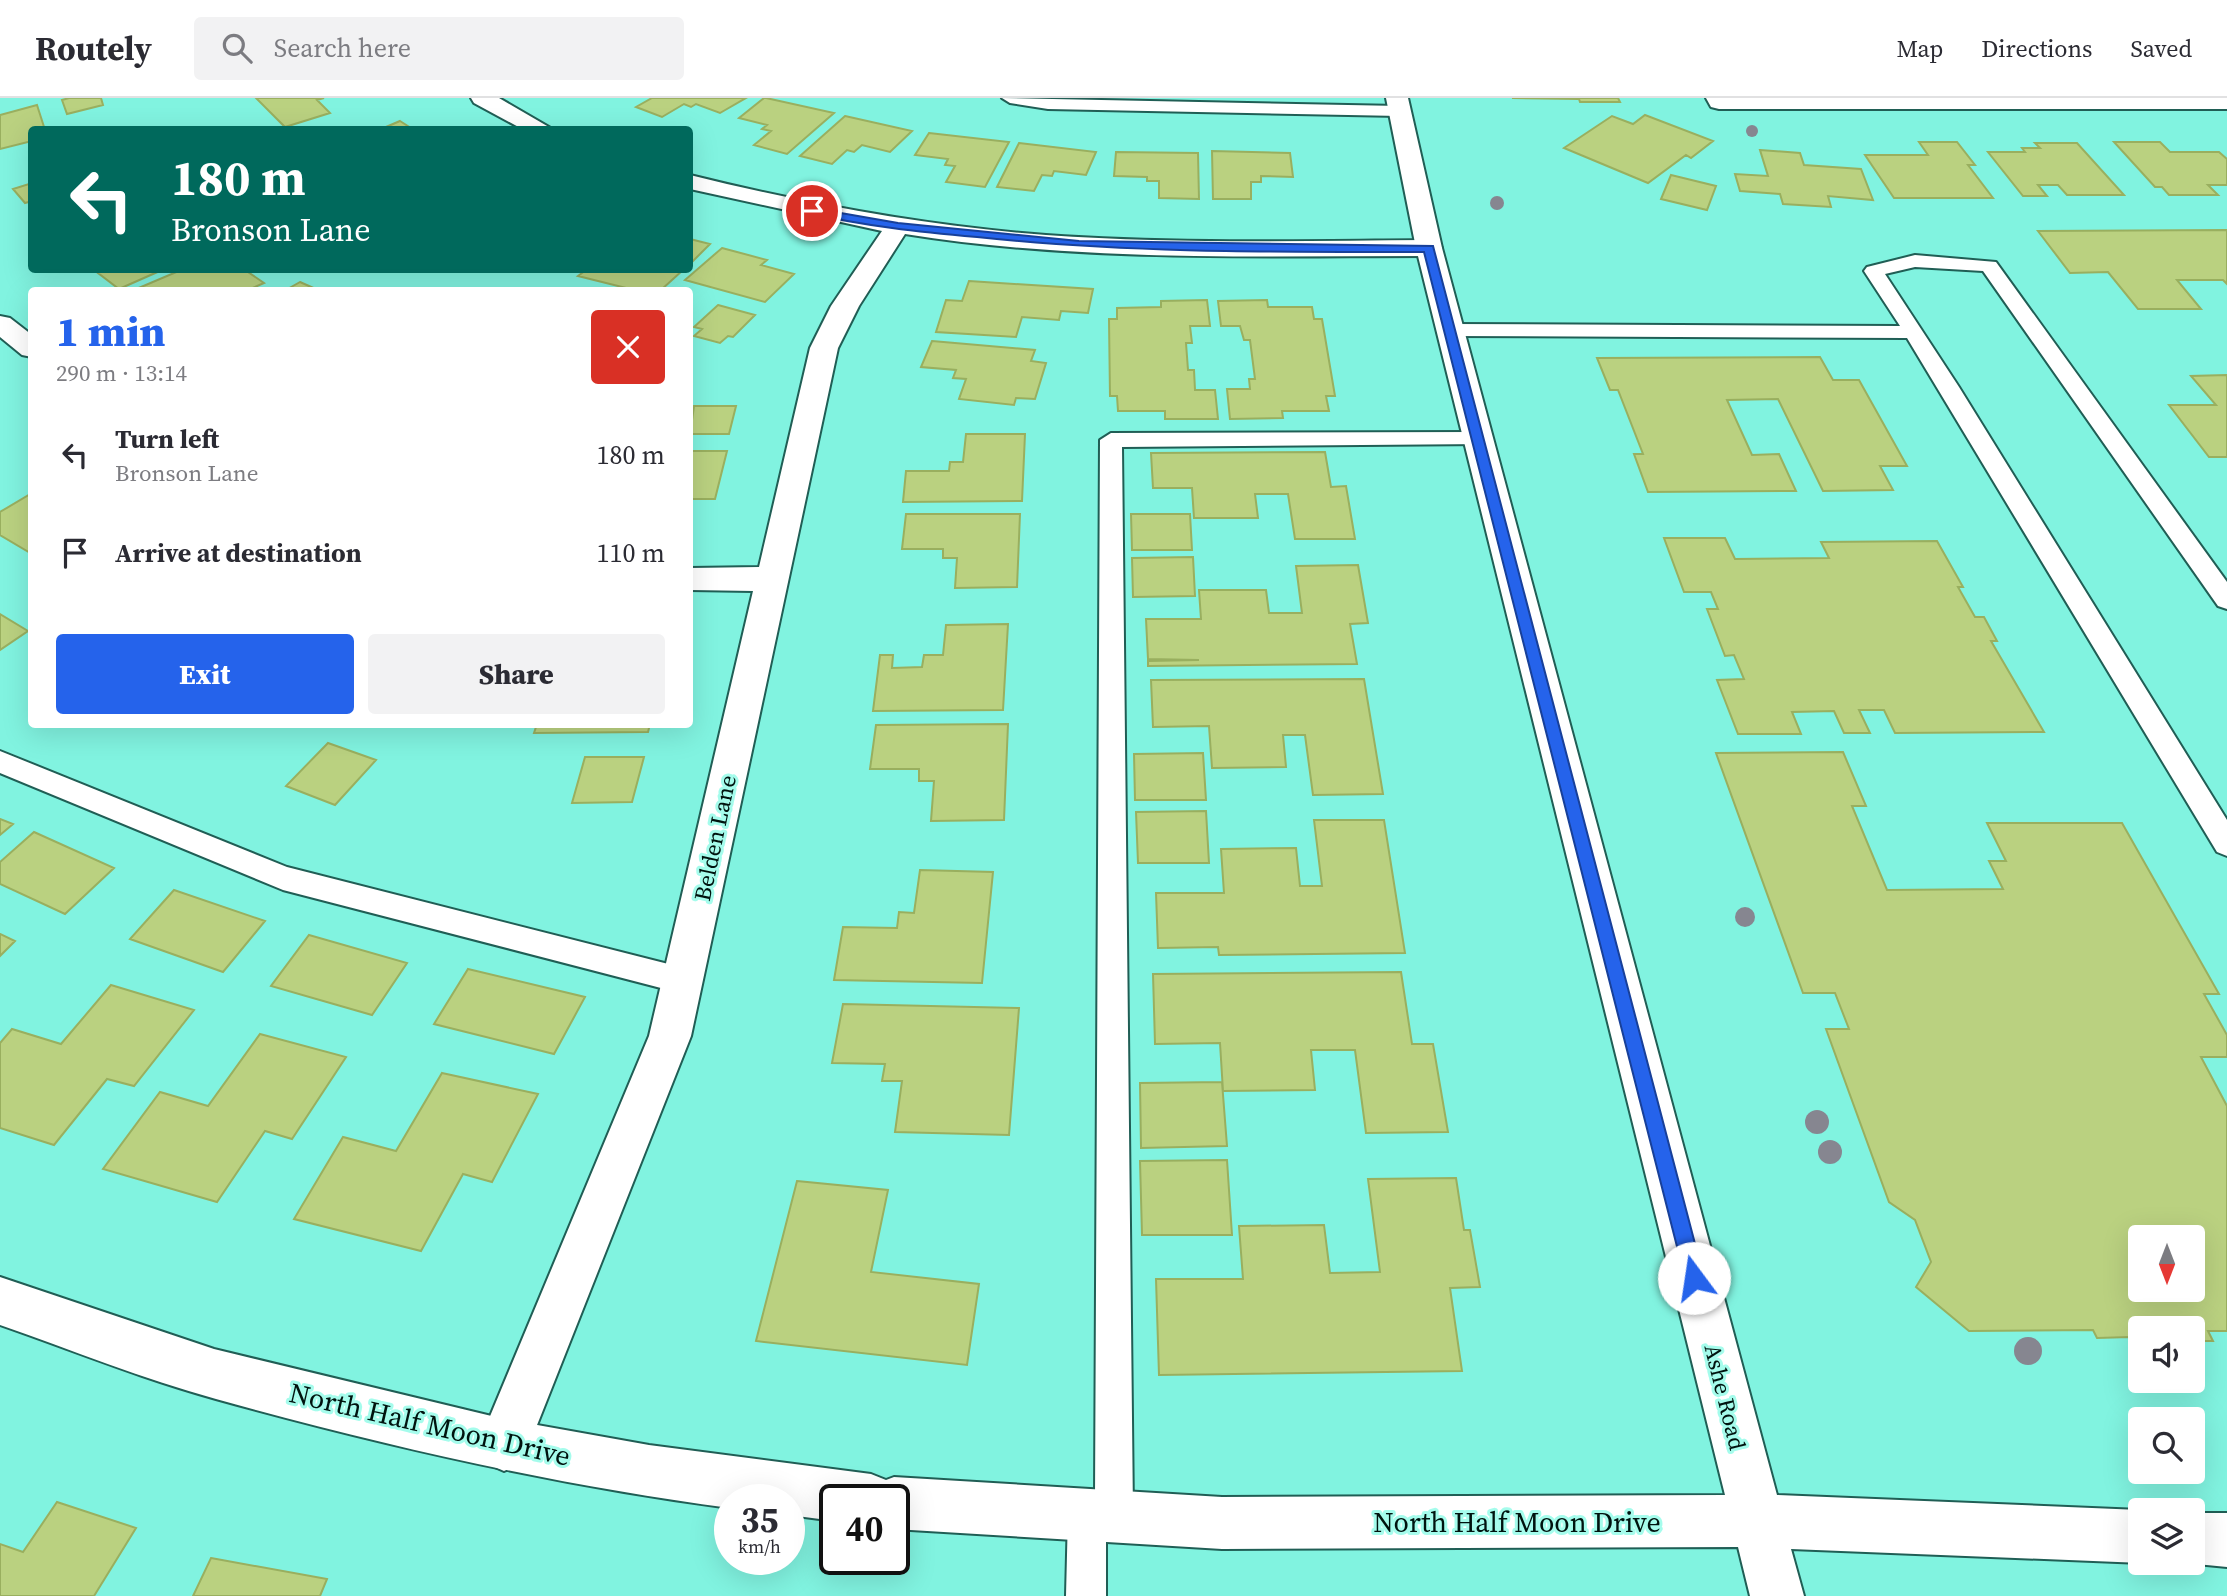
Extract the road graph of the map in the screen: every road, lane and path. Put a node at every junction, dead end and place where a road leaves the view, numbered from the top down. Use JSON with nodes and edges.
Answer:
{"nodes":[{"id":1,"x":482,"y":98,"type":"edge"},
{"id":2,"x":1010,"y":98,"type":"edge"},
{"id":3,"x":1718,"y":100,"type":"edge"},
{"id":4,"x":2226,"y":103,"type":"edge"},
{"id":5,"x":1399,"y":104,"type":"edge"},
{"id":6,"x":535,"y":126,"type":"edge"},
{"id":7,"x":693,"y":183,"type":"edge"},
{"id":8,"x":898,"y":226,"type":"junction"},
{"id":9,"x":1429,"y":248,"type":"junction"},
{"id":10,"x":0,"y":324,"type":"edge"},
{"id":11,"x":1450,"y":330,"type":"junction"},
{"id":12,"x":1913,"y":332,"type":"junction"},
{"id":13,"x":28,"y":346,"type":"edge"},
{"id":14,"x":1478,"y":439,"type":"junction"},
{"id":15,"x":693,"y":579,"type":"edge"},
{"id":16,"x":772,"y":579,"type":"junction"},
{"id":17,"x":2227,"y":600,"type":"edge"},
{"id":18,"x":0,"y":762,"type":"edge"},
{"id":19,"x":2227,"y":844,"type":"edge"},
{"id":20,"x":684,"y":981,"type":"junction"},
{"id":21,"x":0,"y":1301,"type":"edge"},
{"id":22,"x":504,"y":1445,"type":"junction"},
{"id":23,"x":819,"y":1493,"type":"edge"},
{"id":24,"x":910,"y":1504,"type":"edge"},
{"id":25,"x":1100,"y":1515,"type":"junction"},
{"id":26,"x":1757,"y":1521,"type":"junction"},
{"id":27,"x":2128,"y":1536,"type":"edge"},
{"id":28,"x":2205,"y":1539,"type":"edge"},
{"id":29,"x":2227,"y":1540,"type":"edge"},
{"id":30,"x":1086,"y":1596,"type":"edge"},
{"id":31,"x":1777,"y":1596,"type":"edge"}],
"edges":[{"from":1,"to":6,"type":"street"},
{"from":2,"to":5,"type":"lane"},
{"from":3,"to":4,"type":"street"},
{"from":5,"to":9,"type":"street","name":"Ashe Road"},
{"from":7,"to":8,"type":"street"},
{"from":8,"to":9,"type":"street"},
{"from":8,"to":16,"type":"street","name":"Belden Lane"},
{"from":9,"to":11,"type":"street","name":"Ashe Road"},
{"from":10,"to":13,"type":"street"},
{"from":11,"to":12,"type":"lane"},
{"from":11,"to":14,"type":"street","name":"Ashe Road"},
{"from":12,"to":17,"type":"lane"},
{"from":12,"to":19,"type":"lane"},
{"from":14,"to":25,"type":"lane"},
{"from":14,"to":26,"type":"street","name":"Ashe Road"},
{"from":15,"to":16,"type":"street"},
{"from":16,"to":20,"type":"street","name":"Belden Lane"},
{"from":18,"to":20,"type":"lane"},
{"from":20,"to":22,"type":"street","name":"Belden Lane"},
{"from":21,"to":22,"type":"street","name":"North Half Moon Drive"},
{"from":22,"to":23,"type":"street","name":"North Half Moon Drive"},
{"from":24,"to":25,"type":"street","name":"North Half Moon Drive"},
{"from":25,"to":26,"type":"street","name":"North Half Moon Drive"},
{"from":25,"to":30,"type":"lane"},
{"from":26,"to":27,"type":"street","name":"North Half Moon Drive"},
{"from":26,"to":31,"type":"street","name":"Ashe Road"},
{"from":28,"to":29,"type":"street"}]}
